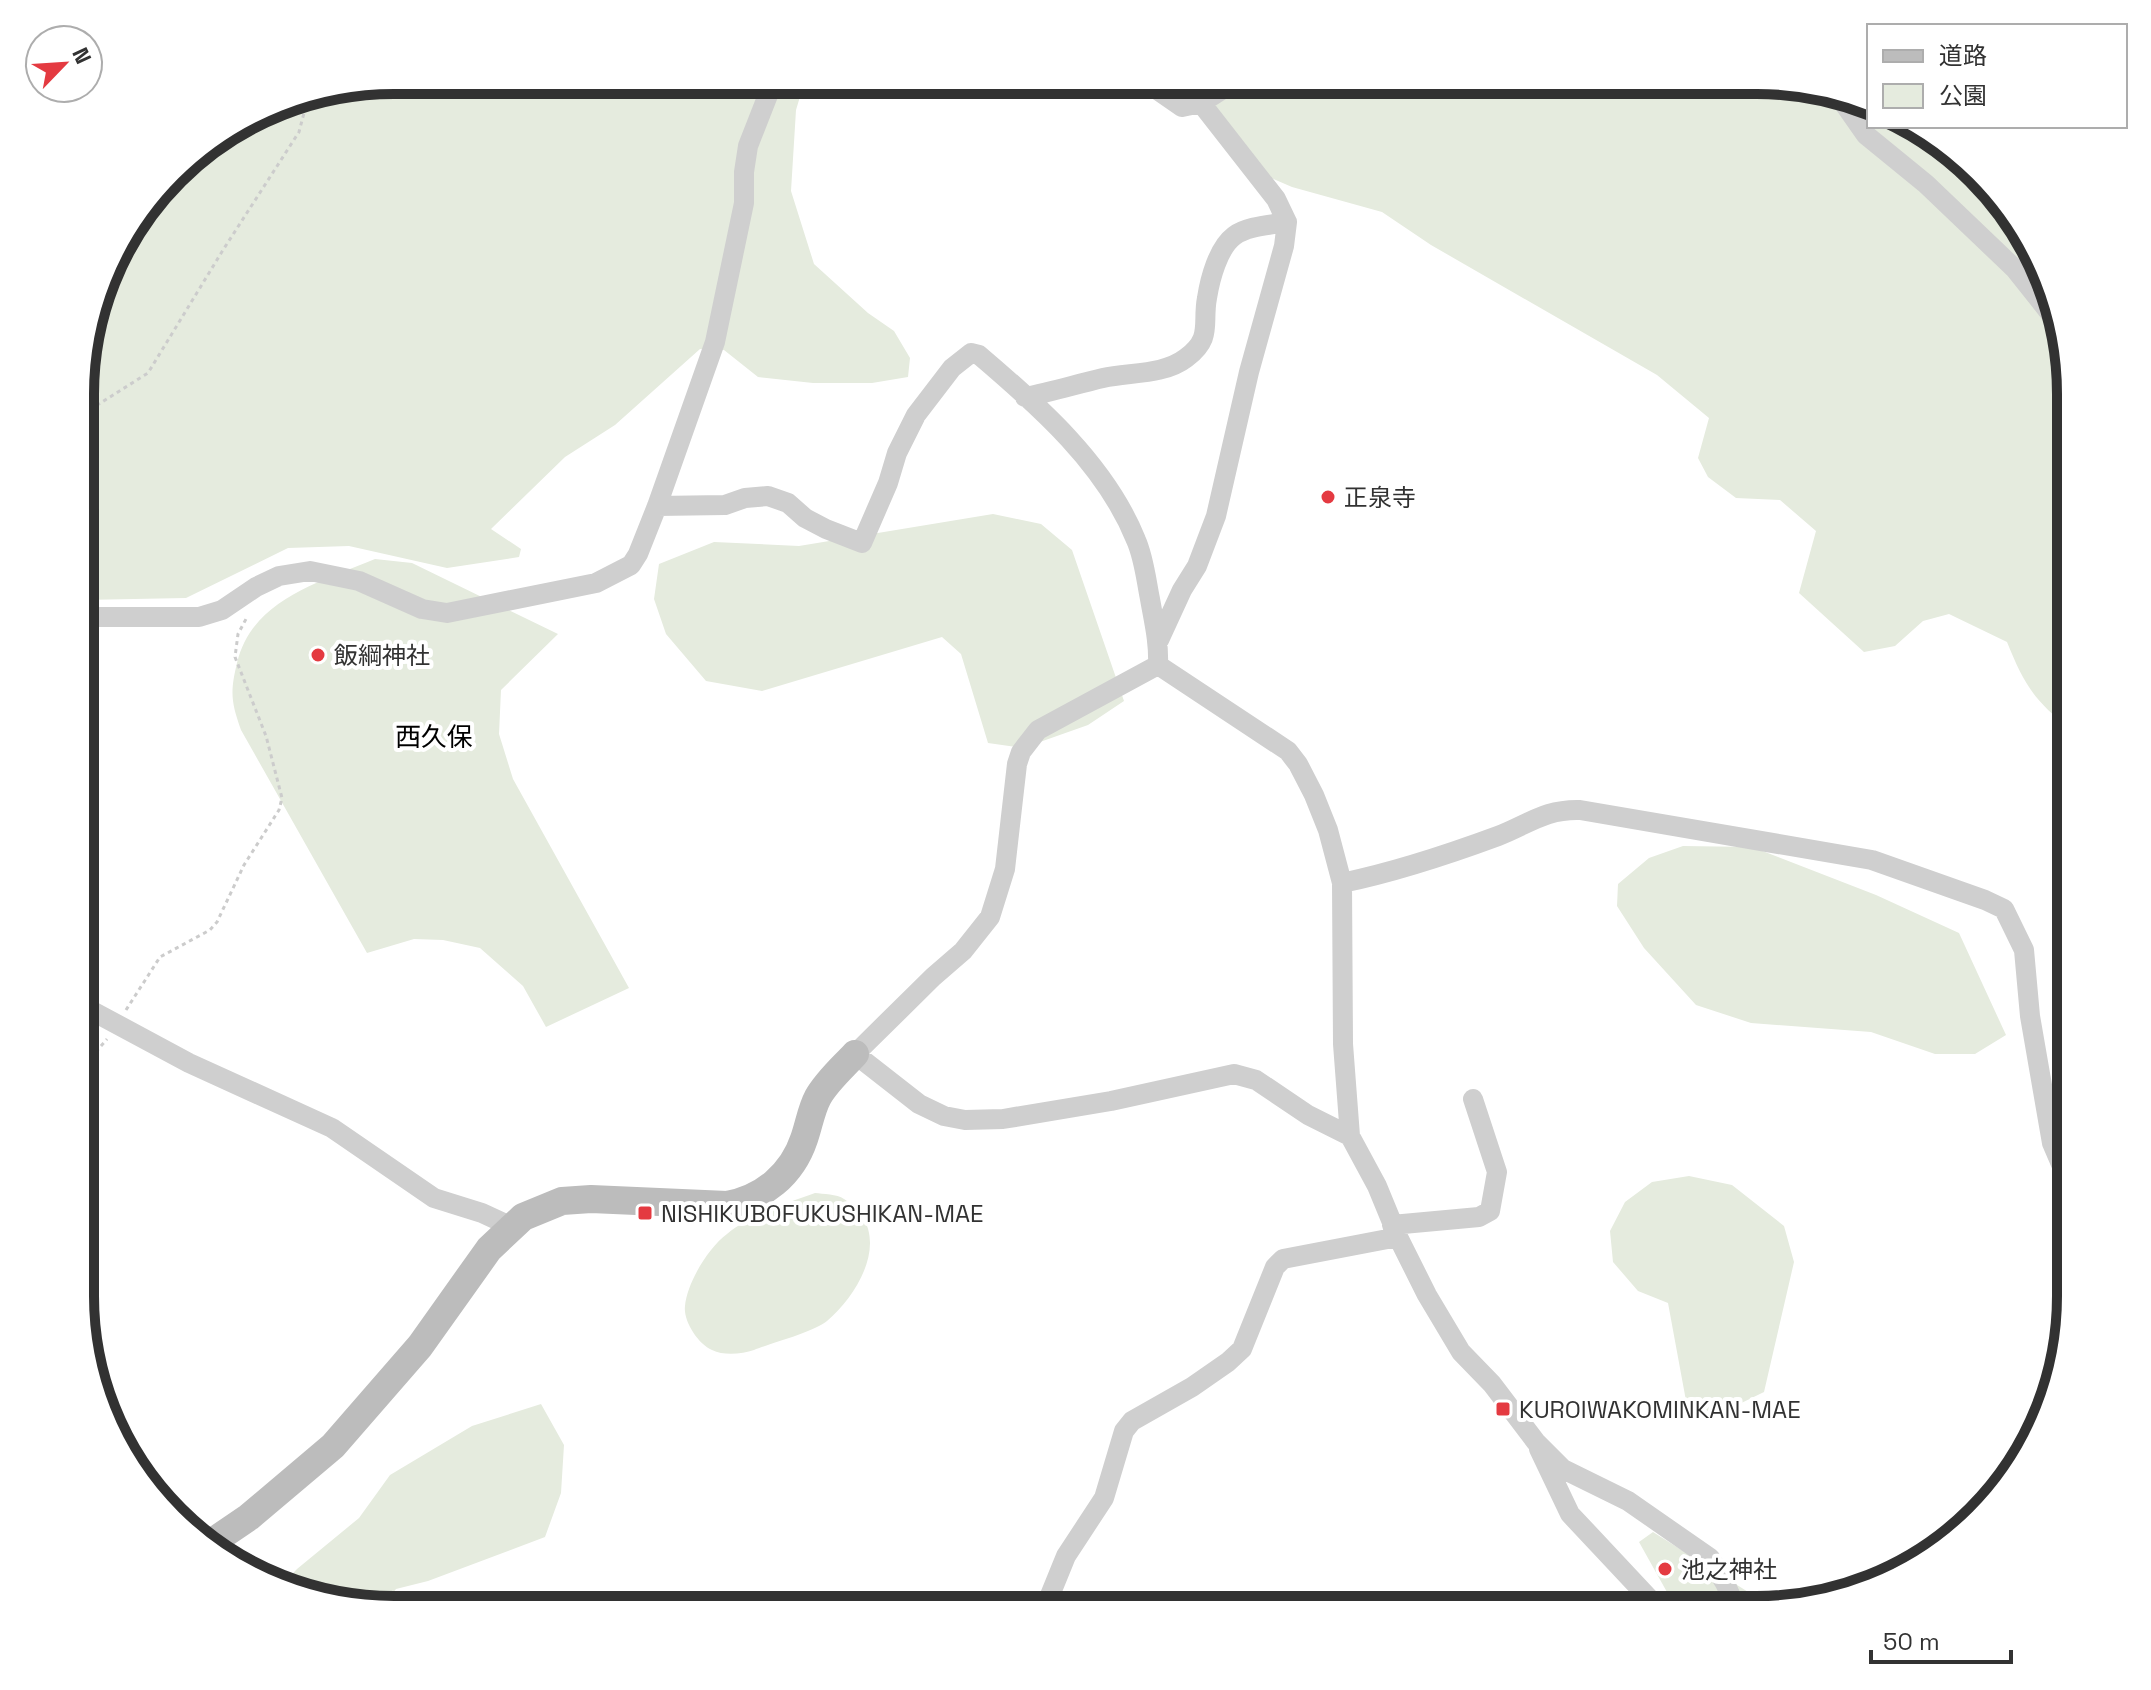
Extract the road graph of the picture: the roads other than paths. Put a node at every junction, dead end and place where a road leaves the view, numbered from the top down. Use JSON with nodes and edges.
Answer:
{"nodes":[{"id":1,"x":769,"y":94,"type":"edge"},
{"id":2,"x":1163,"y":94,"type":"edge"},
{"id":3,"x":1215,"y":94,"type":"edge"},
{"id":4,"x":1201,"y":103,"type":"junction"},
{"id":5,"x":1847,"y":108,"type":"edge"},
{"id":6,"x":1287,"y":222,"type":"junction"},
{"id":7,"x":2043,"y":304,"type":"edge"},
{"id":8,"x":1025,"y":397,"type":"junction"},
{"id":9,"x":657,"y":506,"type":"junction"},
{"id":10,"x":94,"y":617,"type":"edge"},
{"id":11,"x":1159,"y":640,"type":"junction"},
{"id":12,"x":1158,"y":665,"type":"junction"},
{"id":13,"x":1342,"y":883,"type":"junction"},
{"id":14,"x":94,"y":1013,"type":"edge"},
{"id":15,"x":855,"y":1054,"type":"junction"},
{"id":16,"x":1473,"y":1099,"type":"dead end"},
{"id":17,"x":1350,"y":1136,"type":"junction"},
{"id":18,"x":2057,"y":1155,"type":"edge"},
{"id":19,"x":510,"y":1226,"type":"junction"},
{"id":20,"x":1395,"y":1231,"type":"junction"},
{"id":21,"x":1536,"y":1442,"type":"junction"},
{"id":22,"x":218,"y":1538,"type":"edge"},
{"id":23,"x":1050,"y":1596,"type":"edge"},
{"id":24,"x":1647,"y":1596,"type":"edge"},
{"id":25,"x":1731,"y":1596,"type":"edge"}],
"edges":[{"from":1,"to":9,"type":"street"},
{"from":2,"to":4,"type":"street"},
{"from":3,"to":4,"type":"street"},
{"from":4,"to":6,"type":"street"},
{"from":5,"to":7,"type":"street"},
{"from":6,"to":8,"type":"street"},
{"from":6,"to":11,"type":"street"},
{"from":8,"to":9,"type":"street"},
{"from":8,"to":11,"type":"street"},
{"from":9,"to":10,"type":"street"},
{"from":11,"to":12,"type":"street"},
{"from":12,"to":13,"type":"street"},
{"from":12,"to":15,"type":"street"},
{"from":13,"to":17,"type":"street"},
{"from":13,"to":18,"type":"street"},
{"from":14,"to":19,"type":"street"},
{"from":15,"to":17,"type":"street"},
{"from":15,"to":19,"type":"street"},
{"from":16,"to":20,"type":"street"},
{"from":17,"to":20,"type":"street"},
{"from":19,"to":22,"type":"street"},
{"from":20,"to":21,"type":"street"},
{"from":20,"to":23,"type":"street"},
{"from":21,"to":24,"type":"street"},
{"from":21,"to":25,"type":"street"}]}
